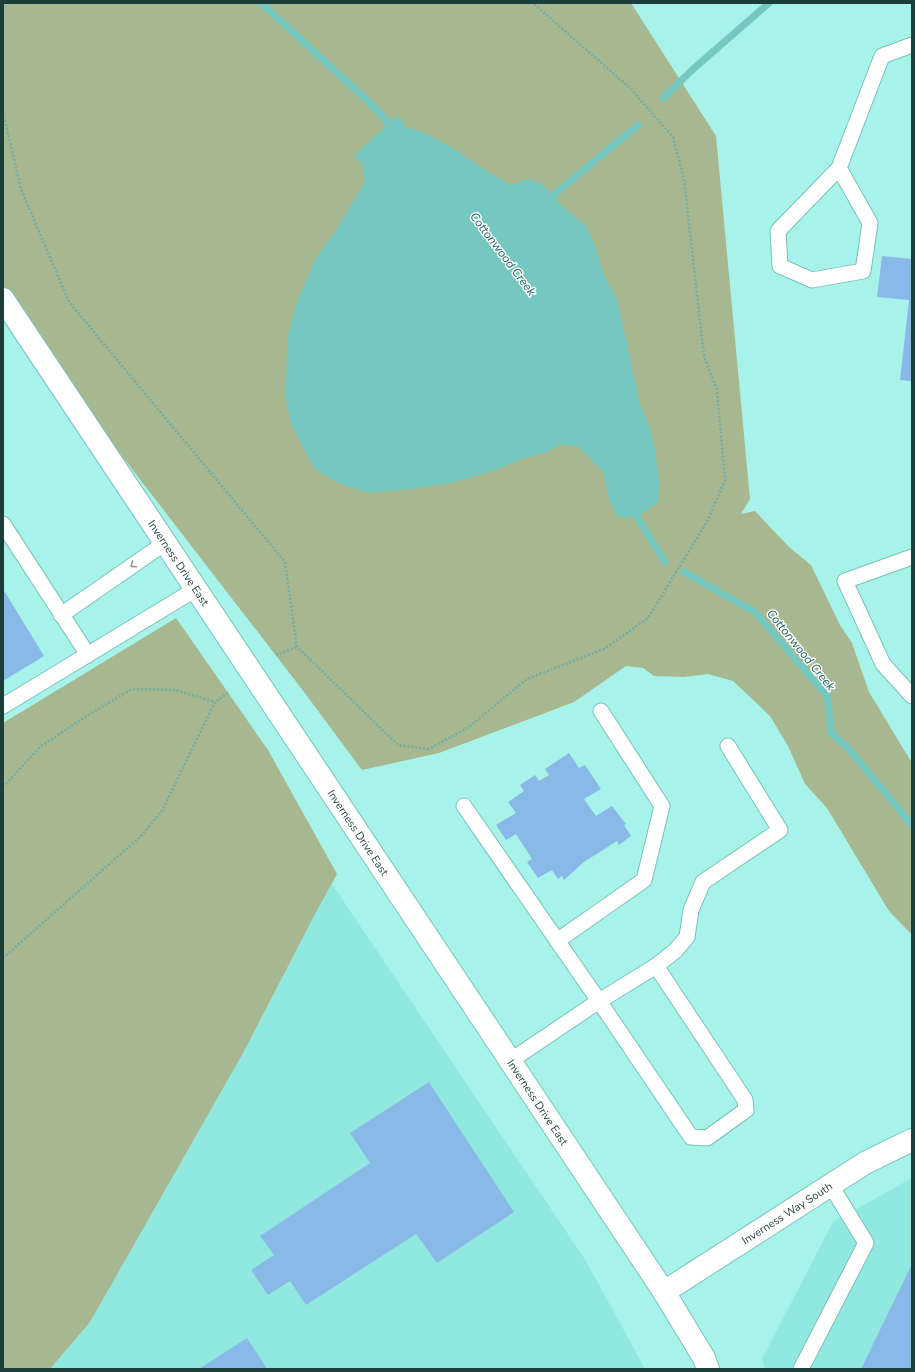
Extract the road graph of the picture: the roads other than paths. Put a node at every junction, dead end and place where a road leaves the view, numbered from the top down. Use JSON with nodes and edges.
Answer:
{"nodes":[{"id":1,"x":912,"y":45,"type":"edge"},
{"id":2,"x":839,"y":168,"type":"junction"},
{"id":3,"x":3,"y":299,"type":"edge"},
{"id":4,"x":3,"y":524,"type":"edge"},
{"id":5,"x":165,"y":543,"type":"junction"},
{"id":6,"x":912,"y":557,"type":"edge"},
{"id":7,"x":196,"y":589,"type":"junction"},
{"id":8,"x":61,"y":615,"type":"junction"},
{"id":9,"x":88,"y":655,"type":"junction"},
{"id":10,"x":912,"y":696,"type":"edge"},
{"id":11,"x":3,"y":706,"type":"edge"},
{"id":12,"x":601,"y":711,"type":"dead end"},
{"id":13,"x":728,"y":746,"type":"dead end"},
{"id":14,"x":464,"y":806,"type":"dead end"},
{"id":15,"x":557,"y":941,"type":"junction"},
{"id":16,"x":656,"y":966,"type":"junction"},
{"id":17,"x":599,"y":1001,"type":"junction"},
{"id":18,"x":510,"y":1061,"type":"junction"},
{"id":19,"x":912,"y":1140,"type":"edge"},
{"id":20,"x":830,"y":1184,"type":"junction"},
{"id":21,"x":664,"y":1292,"type":"junction"},
{"id":22,"x":708,"y":1369,"type":"edge"},
{"id":23,"x":801,"y":1369,"type":"edge"}],
"edges":[{"from":1,"to":2,"type":"lane"},
{"from":2,"to":2,"type":"lane"},
{"from":3,"to":5,"type":"main road","name":"Inverness Drive East"},
{"from":4,"to":8,"type":"lane"},
{"from":5,"to":7,"type":"main road","name":"Inverness Drive East"},
{"from":5,"to":8,"type":"lane","one_way":true},
{"from":6,"to":10,"type":"lane"},
{"from":7,"to":9,"type":"lane"},
{"from":7,"to":18,"type":"main road","name":"Inverness Drive East"},
{"from":8,"to":9,"type":"lane"},
{"from":9,"to":11,"type":"lane"},
{"from":12,"to":15,"type":"lane"},
{"from":13,"to":16,"type":"lane"},
{"from":14,"to":15,"type":"lane"},
{"from":15,"to":17,"type":"lane"},
{"from":16,"to":17,"type":"lane"},
{"from":16,"to":17,"type":"lane"},
{"from":17,"to":18,"type":"lane"},
{"from":18,"to":21,"type":"main road","name":"Inverness Drive East"},
{"from":19,"to":20,"type":"main road","name":"Inverness Way South"},
{"from":20,"to":21,"type":"main road","name":"Inverness Way South"},
{"from":20,"to":23,"type":"lane"},
{"from":21,"to":22,"type":"main road","name":"Inverness Drive East"}]}
